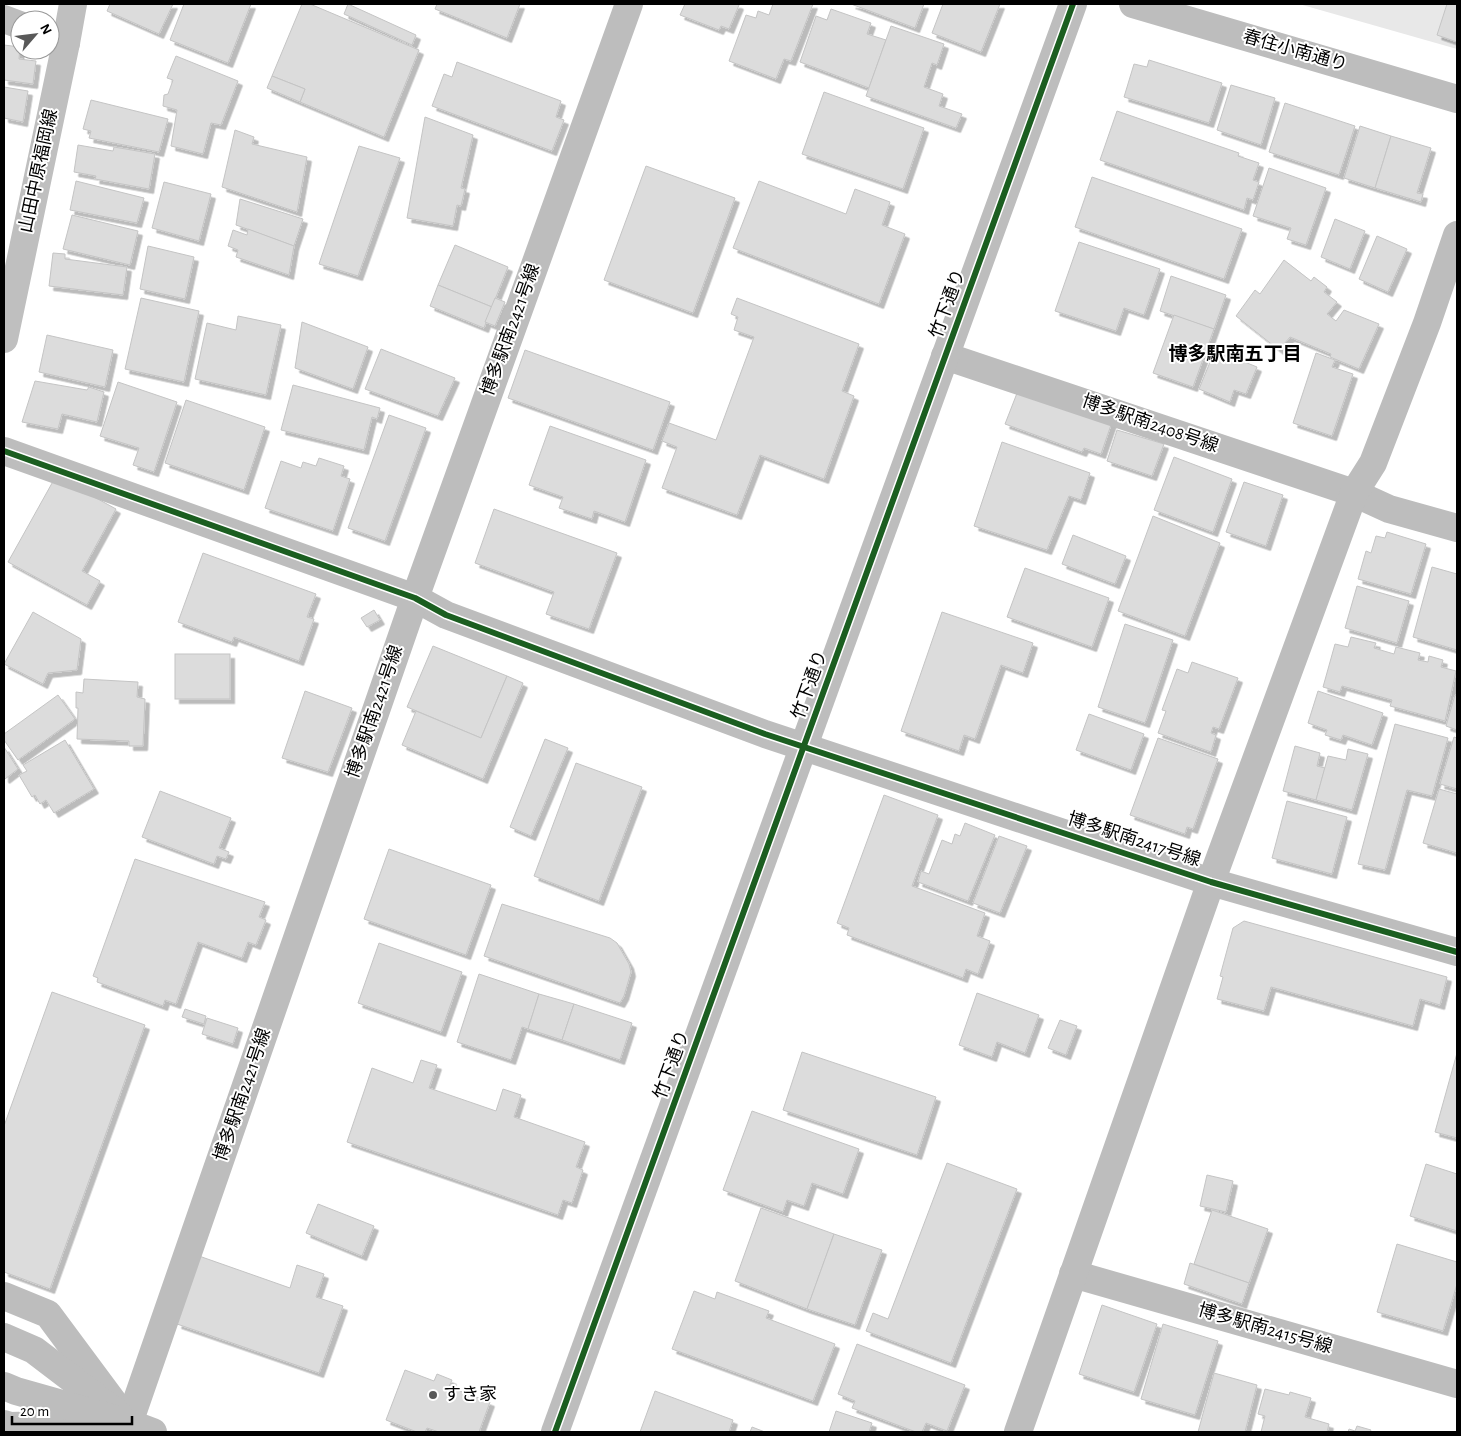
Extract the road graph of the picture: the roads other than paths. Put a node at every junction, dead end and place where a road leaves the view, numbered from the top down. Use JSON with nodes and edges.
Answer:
{"nodes":[{"id":1,"x":73,"y":4,"type":"edge"},
{"id":2,"x":629,"y":4,"type":"edge"},
{"id":3,"x":1073,"y":4,"type":"edge"},
{"id":4,"x":1133,"y":4,"type":"edge"},
{"id":5,"x":60,"y":35,"type":"edge"},
{"id":6,"x":54,"y":60,"type":"edge"},
{"id":7,"x":1457,"y":99,"type":"edge"},
{"id":8,"x":1457,"y":235,"type":"edge"},
{"id":9,"x":4,"y":338,"type":"edge"},
{"id":10,"x":946,"y":356,"type":"junction"},
{"id":11,"x":4,"y":451,"type":"edge"},
{"id":12,"x":1354,"y":493,"type":"junction"},
{"id":13,"x":1457,"y":528,"type":"edge"},
{"id":14,"x":415,"y":598,"type":"junction"},
{"id":15,"x":804,"y":746,"type":"junction"},
{"id":16,"x":1211,"y":882,"type":"junction"},
{"id":17,"x":1457,"y":952,"type":"edge"},
{"id":18,"x":1072,"y":1274,"type":"junction"},
{"id":19,"x":4,"y":1296,"type":"edge"},
{"id":20,"x":4,"y":1337,"type":"edge"},
{"id":21,"x":1457,"y":1384,"type":"edge"},
{"id":22,"x":4,"y":1386,"type":"edge"},
{"id":23,"x":4,"y":1424,"type":"edge"},
{"id":24,"x":141,"y":1427,"type":"edge"},
{"id":25,"x":555,"y":1432,"type":"edge"},
{"id":26,"x":1018,"y":1432,"type":"edge"}],
"edges":[{"from":1,"to":5,"type":"main road","name":"山田中原福岡線"},
{"from":2,"to":14,"type":"street","name":"博多駅南2421号線"},
{"from":3,"to":10,"type":"street","name":"竹下通り"},
{"from":4,"to":7,"type":"street","name":"春住小南通り"},
{"from":6,"to":9,"type":"main road","name":"山田中原福岡線"},
{"from":8,"to":12,"type":"street"},
{"from":10,"to":12,"type":"street","name":"博多駅南2408号線"},
{"from":10,"to":15,"type":"street","name":"竹下通り"},
{"from":11,"to":14,"type":"street","name":"博多駅南2417号線"},
{"from":12,"to":13,"type":"street"},
{"from":12,"to":16,"type":"street"},
{"from":14,"to":15,"type":"street","name":"博多駅南2417号線"},
{"from":14,"to":24,"type":"street","name":"博多駅南2421号線"},
{"from":15,"to":16,"type":"street","name":"博多駅南2417号線"},
{"from":15,"to":25,"type":"street","name":"竹下通り"},
{"from":16,"to":17,"type":"street","name":"博多駅南2417号線"},
{"from":16,"to":18,"type":"street"},
{"from":18,"to":21,"type":"street","name":"博多駅南2415号線"},
{"from":18,"to":26,"type":"street"},
{"from":19,"to":24,"type":"street"},
{"from":20,"to":24,"type":"street"},
{"from":22,"to":24,"type":"street"},
{"from":23,"to":24,"type":"street"}]}
